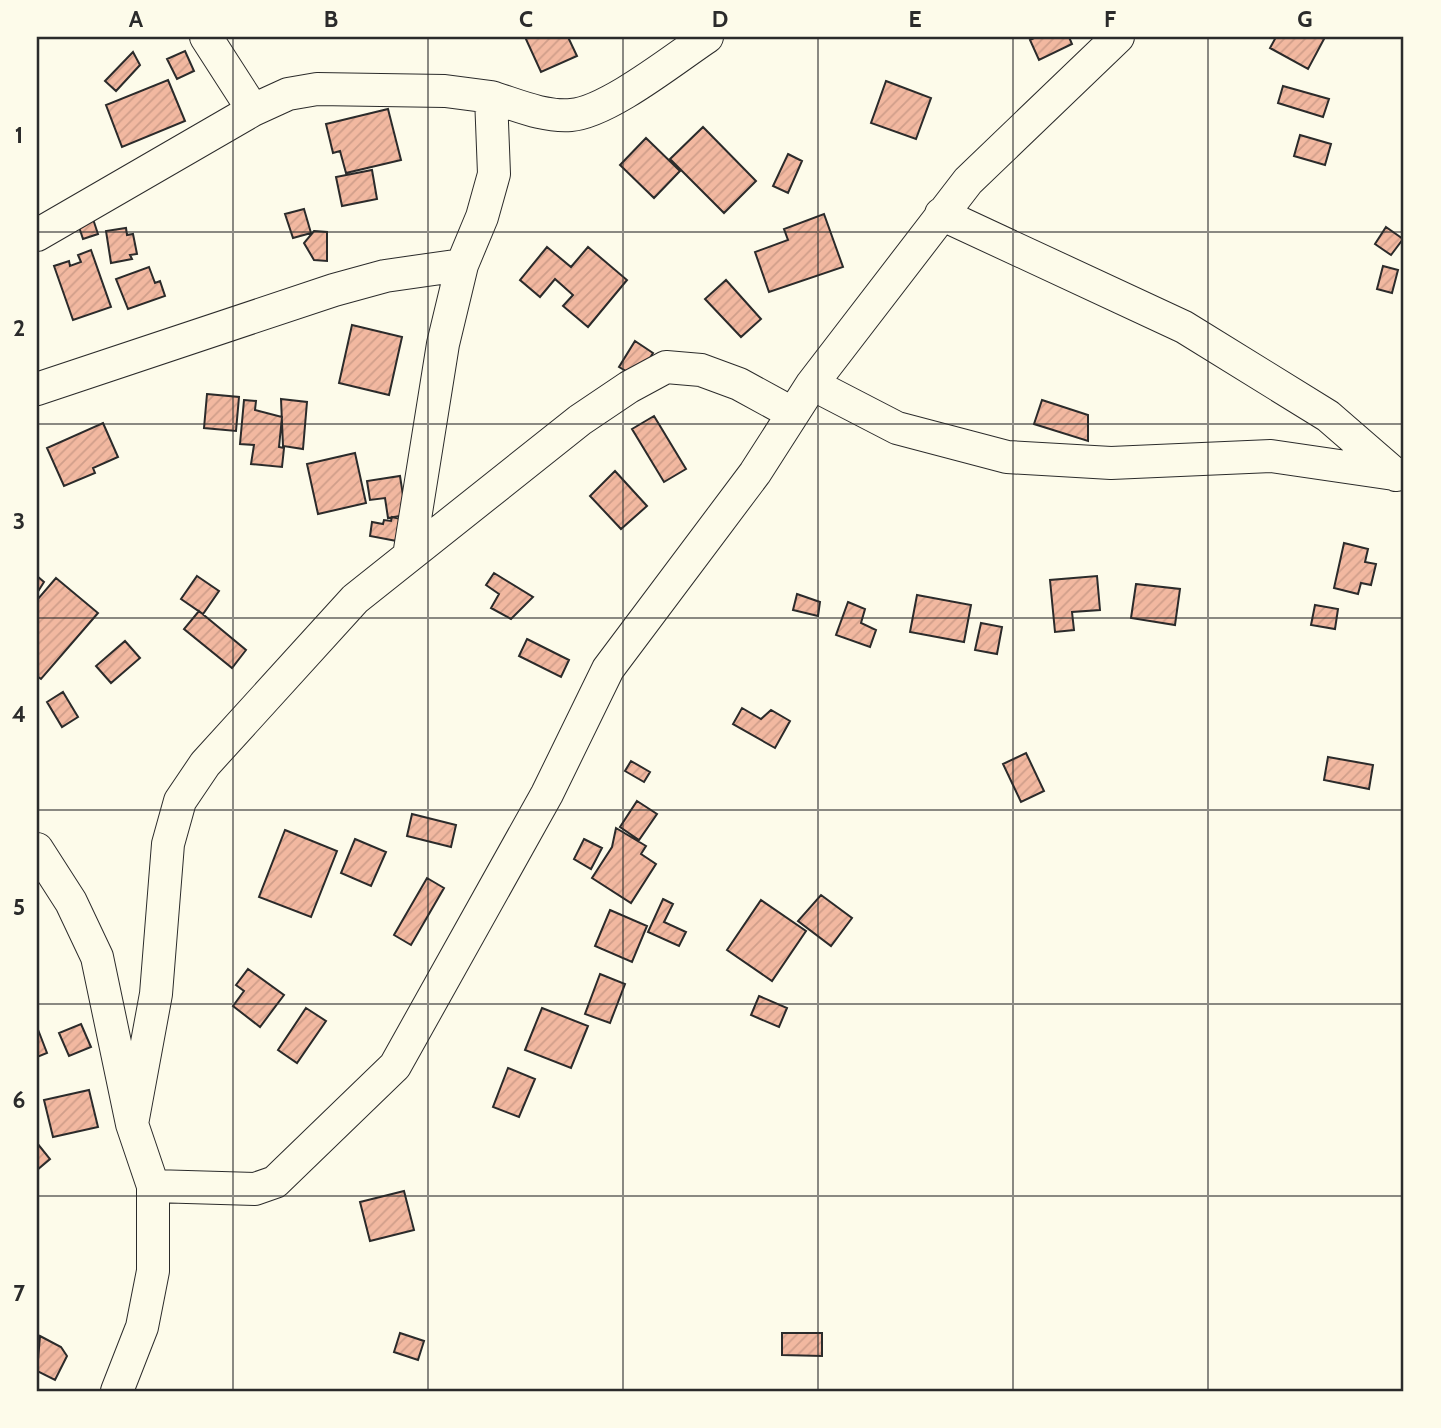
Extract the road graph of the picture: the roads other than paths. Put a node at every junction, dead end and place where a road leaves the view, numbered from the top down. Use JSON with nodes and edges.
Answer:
{"nodes":[{"id":1,"x":206,"y":37,"type":"edge"},
{"id":2,"x":707,"y":37,"type":"edge"},
{"id":3,"x":1118,"y":37,"type":"edge"},
{"id":4,"x":491,"y":97,"type":"junction"},
{"id":5,"x":253,"y":110,"type":"junction"},
{"id":6,"x":941,"y":214,"type":"junction"},
{"id":7,"x":37,"y":235,"type":"edge"},
{"id":8,"x":462,"y":265,"type":"junction"},
{"id":9,"x":812,"y":384,"type":"junction"},
{"id":10,"x":37,"y":389,"type":"edge"},
{"id":11,"x":792,"y":413,"type":"junction"},
{"id":12,"x":1399,"y":476,"type":"edge"},
{"id":13,"x":409,"y":556,"type":"junction"},
{"id":14,"x":37,"y":849,"type":"edge"},
{"id":15,"x":132,"y":1124,"type":"junction"},
{"id":16,"x":153,"y":1186,"type":"junction"},
{"id":17,"x":117,"y":1391,"type":"edge"}],
"edges":[{"from":1,"to":5,"type":"street"},
{"from":2,"to":4,"type":"street"},
{"from":3,"to":6,"type":"street"},
{"from":4,"to":5,"type":"street"},
{"from":4,"to":8,"type":"street"},
{"from":5,"to":7,"type":"street"},
{"from":6,"to":9,"type":"street"},
{"from":6,"to":12,"type":"street"},
{"from":8,"to":10,"type":"street"},
{"from":8,"to":13,"type":"street"},
{"from":9,"to":11,"type":"street"},
{"from":9,"to":12,"type":"street"},
{"from":11,"to":13,"type":"street"},
{"from":11,"to":16,"type":"street"},
{"from":13,"to":15,"type":"street"},
{"from":14,"to":15,"type":"street"},
{"from":15,"to":16,"type":"street"},
{"from":16,"to":17,"type":"street"}]}
